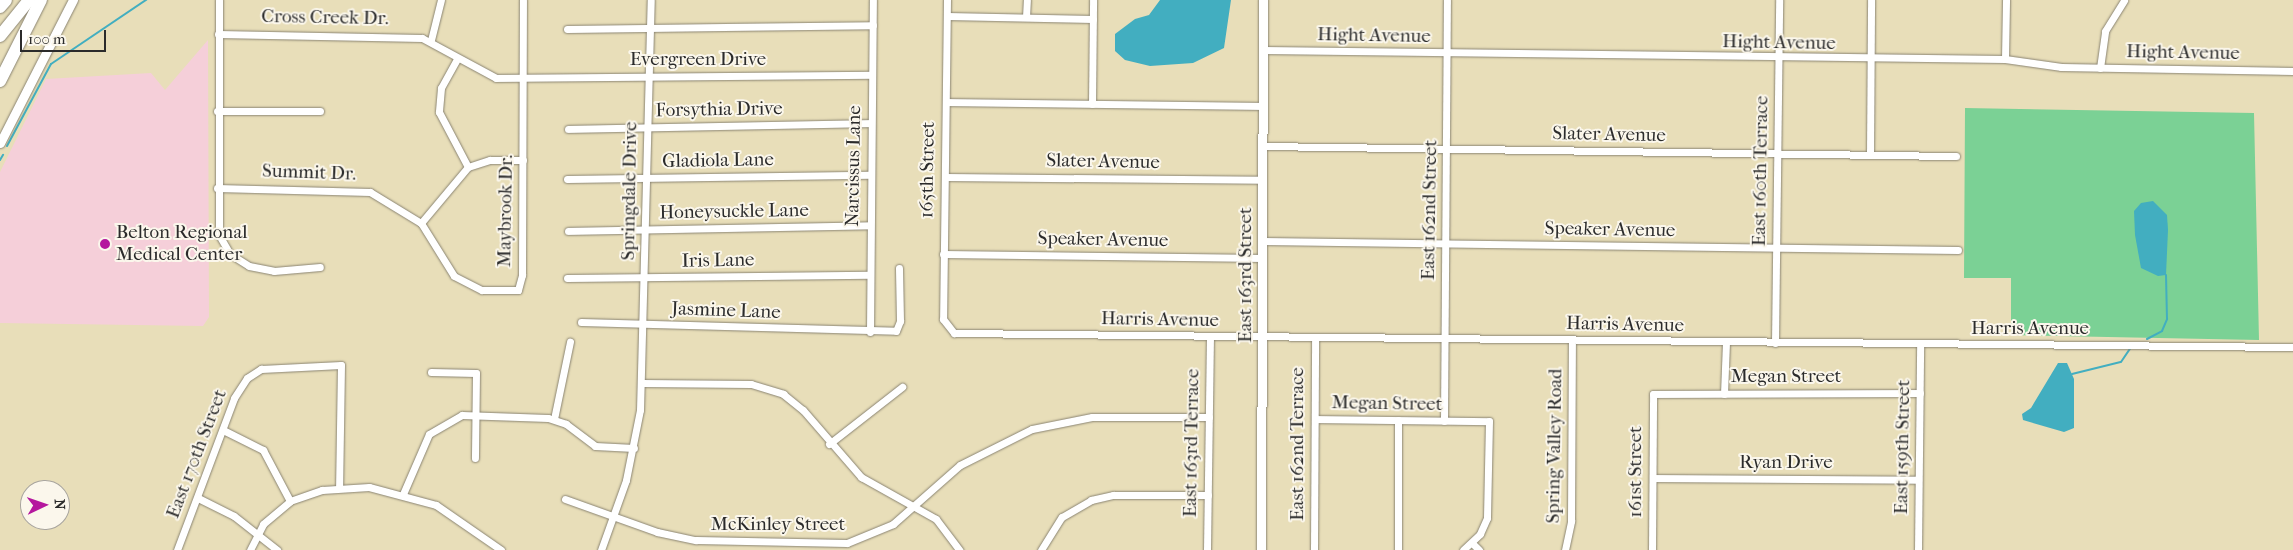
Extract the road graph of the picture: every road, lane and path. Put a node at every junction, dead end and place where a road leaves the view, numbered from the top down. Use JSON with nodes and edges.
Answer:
{"nodes":[{"id":1,"x":6,"y":0,"type":"edge"},
{"id":2,"x":29,"y":0,"type":"edge"},
{"id":3,"x":41,"y":0,"type":"edge"},
{"id":4,"x":73,"y":0,"type":"edge"},
{"id":5,"x":219,"y":0,"type":"edge"},
{"id":6,"x":441,"y":0,"type":"edge"},
{"id":7,"x":523,"y":0,"type":"edge"},
{"id":8,"x":651,"y":0,"type":"edge"},
{"id":9,"x":873,"y":0,"type":"edge"},
{"id":10,"x":947,"y":0,"type":"edge"},
{"id":11,"x":1027,"y":0,"type":"edge"},
{"id":12,"x":1093,"y":0,"type":"edge"},
{"id":13,"x":1264,"y":0,"type":"edge"},
{"id":14,"x":1447,"y":0,"type":"edge"},
{"id":15,"x":1779,"y":0,"type":"edge"},
{"id":16,"x":1871,"y":0,"type":"edge"},
{"id":17,"x":2006,"y":0,"type":"edge"},
{"id":18,"x":2124,"y":0,"type":"edge"},
{"id":19,"x":0,"y":7,"type":"edge"},
{"id":20,"x":947,"y":16,"type":"junction"},
{"id":21,"x":1026,"y":17,"type":"junction"},
{"id":22,"x":1093,"y":19,"type":"junction"},
{"id":23,"x":873,"y":25,"type":"junction"},
{"id":24,"x":650,"y":28,"type":"junction"},
{"id":25,"x":567,"y":29,"type":"dead end"},
{"id":26,"x":218,"y":34,"type":"junction"},
{"id":27,"x":0,"y":36,"type":"edge"},
{"id":28,"x":431,"y":40,"type":"junction"},
{"id":29,"x":1263,"y":50,"type":"junction"},
{"id":30,"x":1447,"y":54,"type":"junction"},
{"id":31,"x":457,"y":59,"type":"junction"},
{"id":32,"x":1778,"y":59,"type":"junction"},
{"id":33,"x":2005,"y":59,"type":"junction"},
{"id":34,"x":1871,"y":60,"type":"junction"},
{"id":35,"x":2100,"y":68,"type":"junction"},
{"id":36,"x":2293,"y":71,"type":"edge"},
{"id":37,"x":872,"y":75,"type":"junction"},
{"id":38,"x":649,"y":76,"type":"junction"},
{"id":39,"x":524,"y":79,"type":"junction"},
{"id":40,"x":0,"y":81,"type":"edge"},
{"id":41,"x":946,"y":102,"type":"junction"},
{"id":42,"x":1092,"y":104,"type":"junction"},
{"id":43,"x":1263,"y":106,"type":"junction"},
{"id":44,"x":217,"y":111,"type":"junction"},
{"id":45,"x":320,"y":111,"type":"dead end"},
{"id":46,"x":871,"y":123,"type":"junction"},
{"id":47,"x":648,"y":127,"type":"junction"},
{"id":48,"x":568,"y":129,"type":"dead end"},
{"id":49,"x":0,"y":143,"type":"edge"},
{"id":50,"x":1262,"y":146,"type":"junction"},
{"id":51,"x":1447,"y":150,"type":"junction"},
{"id":52,"x":1778,"y":154,"type":"junction"},
{"id":53,"x":1870,"y":155,"type":"junction"},
{"id":54,"x":1956,"y":156,"type":"dead end"},
{"id":55,"x":523,"y":160,"type":"junction"},
{"id":56,"x":468,"y":167,"type":"junction"},
{"id":57,"x":870,"y":175,"type":"junction"},
{"id":58,"x":945,"y":176,"type":"junction"},
{"id":59,"x":647,"y":178,"type":"junction"},
{"id":60,"x":567,"y":179,"type":"dead end"},
{"id":61,"x":1262,"y":180,"type":"junction"},
{"id":62,"x":217,"y":188,"type":"junction"},
{"id":63,"x":421,"y":223,"type":"junction"},
{"id":64,"x":870,"y":225,"type":"junction"},
{"id":65,"x":646,"y":230,"type":"junction"},
{"id":66,"x":568,"y":231,"type":"dead end"},
{"id":67,"x":1263,"y":241,"type":"junction"},
{"id":68,"x":1446,"y":245,"type":"junction"},
{"id":69,"x":1776,"y":248,"type":"junction"},
{"id":70,"x":1958,"y":250,"type":"dead end"},
{"id":71,"x":943,"y":254,"type":"junction"},
{"id":72,"x":1263,"y":258,"type":"junction"},
{"id":73,"x":320,"y":267,"type":"dead end"},
{"id":74,"x":899,"y":268,"type":"dead end"},
{"id":75,"x":870,"y":275,"type":"junction"},
{"id":76,"x":567,"y":278,"type":"dead end"},
{"id":77,"x":645,"y":278,"type":"junction"},
{"id":78,"x":581,"y":322,"type":"dead end"},
{"id":79,"x":644,"y":324,"type":"junction"},
{"id":80,"x":870,"y":332,"type":"junction"},
{"id":81,"x":957,"y":333,"type":"joint"},
{"id":82,"x":1210,"y":337,"type":"junction"},
{"id":83,"x":1263,"y":337,"type":"junction"},
{"id":84,"x":1315,"y":339,"type":"junction"},
{"id":85,"x":1445,"y":340,"type":"junction"},
{"id":86,"x":1572,"y":341,"type":"junction"},
{"id":87,"x":570,"y":342,"type":"dead end"},
{"id":88,"x":1726,"y":342,"type":"junction"},
{"id":89,"x":1776,"y":343,"type":"junction"},
{"id":90,"x":1920,"y":345,"type":"junction"},
{"id":91,"x":2293,"y":347,"type":"edge"},
{"id":92,"x":431,"y":372,"type":"dead end"},
{"id":93,"x":642,"y":383,"type":"junction"},
{"id":94,"x":902,"y":387,"type":"dead end"},
{"id":95,"x":1920,"y":393,"type":"junction"},
{"id":96,"x":1653,"y":394,"type":"joint"},
{"id":97,"x":1724,"y":394,"type":"junction"},
{"id":98,"x":475,"y":415,"type":"junction"},
{"id":99,"x":1209,"y":417,"type":"junction"},
{"id":100,"x":1315,"y":419,"type":"junction"},
{"id":101,"x":554,"y":420,"type":"junction"},
{"id":102,"x":1398,"y":420,"type":"junction"},
{"id":103,"x":1444,"y":421,"type":"junction"},
{"id":104,"x":223,"y":430,"type":"junction"},
{"id":105,"x":829,"y":444,"type":"junction"},
{"id":106,"x":634,"y":448,"type":"junction"},
{"id":107,"x":475,"y":458,"type":"dead end"},
{"id":108,"x":1653,"y":478,"type":"junction"},
{"id":109,"x":1918,"y":480,"type":"junction"},
{"id":110,"x":339,"y":488,"type":"junction"},
{"id":111,"x":404,"y":494,"type":"junction"},
{"id":112,"x":1208,"y":495,"type":"junction"},
{"id":113,"x":198,"y":498,"type":"junction"},
{"id":114,"x":565,"y":499,"type":"dead end"},
{"id":115,"x":290,"y":501,"type":"junction"},
{"id":116,"x":912,"y":508,"type":"junction"},
{"id":117,"x":614,"y":516,"type":"junction"},
{"id":118,"x":257,"y":534,"type":"junction"},
{"id":119,"x":1472,"y":543,"type":"junction"},
{"id":120,"x":177,"y":550,"type":"edge"},
{"id":121,"x":250,"y":550,"type":"edge"},
{"id":122,"x":277,"y":550,"type":"edge"},
{"id":123,"x":501,"y":550,"type":"edge"},
{"id":124,"x":601,"y":550,"type":"edge"},
{"id":125,"x":959,"y":550,"type":"edge"},
{"id":126,"x":1041,"y":550,"type":"edge"},
{"id":127,"x":1207,"y":550,"type":"edge"},
{"id":128,"x":1261,"y":550,"type":"edge"},
{"id":129,"x":1314,"y":550,"type":"edge"},
{"id":130,"x":1398,"y":550,"type":"edge"},
{"id":131,"x":1463,"y":550,"type":"edge"},
{"id":132,"x":1479,"y":550,"type":"edge"},
{"id":133,"x":1564,"y":550,"type":"edge"},
{"id":134,"x":1652,"y":550,"type":"edge"},
{"id":135,"x":1918,"y":550,"type":"edge"}],
"edges":[{"from":1,"to":19,"type":"highway"},
{"from":2,"to":27,"type":"highway"},
{"from":3,"to":40,"type":"highway"},
{"from":4,"to":49,"type":"street"},
{"from":5,"to":26,"type":"street"},
{"from":6,"to":28,"type":"street"},
{"from":7,"to":39,"type":"street","name":"Maybrook Dr."},
{"from":8,"to":24,"type":"street","name":"Springdale Drive"},
{"from":9,"to":23,"type":"street","name":"Narcissus Lane"},
{"from":10,"to":20,"type":"street","name":"165th Street"},
{"from":11,"to":21,"type":"street"},
{"from":12,"to":22,"type":"street"},
{"from":13,"to":29,"type":"street","name":"East 163rd Street"},
{"from":14,"to":30,"type":"street","name":"East 162nd Street"},
{"from":15,"to":32,"type":"street","name":"East 160th Terrace"},
{"from":16,"to":34,"type":"street"},
{"from":17,"to":33,"type":"street"},
{"from":18,"to":35,"type":"street"},
{"from":20,"to":21,"type":"street"},
{"from":20,"to":41,"type":"street","name":"165th Street"},
{"from":21,"to":22,"type":"street"},
{"from":22,"to":42,"type":"street"},
{"from":23,"to":24,"type":"street"},
{"from":23,"to":37,"type":"street","name":"Narcissus Lane"},
{"from":24,"to":25,"type":"street"},
{"from":24,"to":38,"type":"street","name":"Springdale Drive"},
{"from":26,"to":28,"type":"street","name":"Cross Creek Dr."},
{"from":26,"to":44,"type":"street"},
{"from":28,"to":31,"type":"street","name":"Evergreen Drive"},
{"from":29,"to":30,"type":"street","name":"Hight Avenue"},
{"from":29,"to":43,"type":"street","name":"East 163rd Street"},
{"from":30,"to":32,"type":"street","name":"Hight Avenue"},
{"from":30,"to":51,"type":"street","name":"East 162nd Street"},
{"from":31,"to":39,"type":"street","name":"Evergreen Drive"},
{"from":31,"to":56,"type":"street"},
{"from":32,"to":34,"type":"street","name":"Hight Avenue"},
{"from":32,"to":52,"type":"street","name":"East 160th Terrace"},
{"from":33,"to":34,"type":"street","name":"Hight Avenue"},
{"from":33,"to":35,"type":"street","name":"Hight Avenue"},
{"from":34,"to":53,"type":"street"},
{"from":35,"to":36,"type":"street","name":"Hight Avenue"},
{"from":37,"to":38,"type":"street","name":"Evergreen Drive"},
{"from":37,"to":46,"type":"street","name":"Narcissus Lane"},
{"from":38,"to":39,"type":"street","name":"Evergreen Drive"},
{"from":38,"to":47,"type":"street","name":"Springdale Drive"},
{"from":39,"to":55,"type":"street","name":"Maybrook Dr."},
{"from":41,"to":42,"type":"street"},
{"from":41,"to":58,"type":"street","name":"165th Street"},
{"from":42,"to":43,"type":"street"},
{"from":43,"to":50,"type":"street","name":"East 163rd Street"},
{"from":44,"to":45,"type":"street"},
{"from":44,"to":62,"type":"street"},
{"from":46,"to":47,"type":"street","name":"Forsythia Drive"},
{"from":46,"to":57,"type":"street","name":"Narcissus Lane"},
{"from":47,"to":48,"type":"street","name":"Forsythia Drive"},
{"from":47,"to":59,"type":"street","name":"Springdale Drive"},
{"from":50,"to":51,"type":"street","name":"Slater Avenue"},
{"from":50,"to":61,"type":"street","name":"East 163rd Street"},
{"from":51,"to":52,"type":"street","name":"Slater Avenue"},
{"from":51,"to":68,"type":"street","name":"East 162nd Street"},
{"from":52,"to":53,"type":"street","name":"Slater Avenue"},
{"from":52,"to":69,"type":"street","name":"East 160th Terrace"},
{"from":53,"to":54,"type":"street","name":"Slater Avenue"},
{"from":55,"to":56,"type":"street"},
{"from":55,"to":63,"type":"street","name":"Maybrook Dr."},
{"from":56,"to":63,"type":"street"},
{"from":57,"to":59,"type":"street","name":"Gladiola Lane"},
{"from":57,"to":64,"type":"street","name":"Narcissus Lane"},
{"from":58,"to":61,"type":"street","name":"Slater Avenue"},
{"from":58,"to":71,"type":"street","name":"165th Street"},
{"from":59,"to":60,"type":"street","name":"Gladiola Lane"},
{"from":59,"to":65,"type":"street","name":"Springdale Drive"},
{"from":61,"to":67,"type":"street","name":"East 163rd Street"},
{"from":62,"to":63,"type":"street","name":"Summit Dr."},
{"from":62,"to":73,"type":"street"},
{"from":64,"to":65,"type":"street","name":"Honeysuckle Lane"},
{"from":64,"to":75,"type":"street","name":"Narcissus Lane"},
{"from":65,"to":66,"type":"street","name":"Honeysuckle Lane"},
{"from":65,"to":77,"type":"street","name":"Springdale Drive"},
{"from":67,"to":68,"type":"street","name":"Speaker Avenue"},
{"from":67,"to":72,"type":"street","name":"East 163rd Street"},
{"from":68,"to":69,"type":"street","name":"Speaker Avenue"},
{"from":68,"to":85,"type":"street","name":"East 162nd Street"},
{"from":69,"to":70,"type":"street","name":"Speaker Avenue"},
{"from":69,"to":89,"type":"street","name":"East 160th Terrace"},
{"from":71,"to":72,"type":"street","name":"Speaker Avenue"},
{"from":71,"to":81,"type":"street","name":"165th Street"},
{"from":72,"to":83,"type":"street","name":"East 163rd Street"},
{"from":74,"to":80,"type":"street","name":"Jasmine Lane"},
{"from":75,"to":77,"type":"street","name":"Iris Lane"},
{"from":75,"to":80,"type":"street","name":"Narcissus Lane"},
{"from":76,"to":77,"type":"street","name":"Iris Lane"},
{"from":77,"to":79,"type":"street","name":"Springdale Drive"},
{"from":78,"to":79,"type":"street","name":"Jasmine Lane"},
{"from":79,"to":80,"type":"street","name":"Jasmine Lane"},
{"from":79,"to":93,"type":"street","name":"Springdale Drive"},
{"from":81,"to":82,"type":"street","name":"Harris Avenue"},
{"from":82,"to":83,"type":"street","name":"Harris Avenue"},
{"from":82,"to":99,"type":"street","name":"East 163rd Terrace"},
{"from":83,"to":84,"type":"street","name":"Harris Avenue"},
{"from":83,"to":128,"type":"street","name":"East 163rd Street"},
{"from":84,"to":85,"type":"street","name":"Harris Avenue"},
{"from":84,"to":100,"type":"street","name":"East 162nd Terrace"},
{"from":85,"to":86,"type":"street","name":"Harris Avenue"},
{"from":85,"to":103,"type":"street","name":"East 162nd Street"},
{"from":86,"to":88,"type":"street","name":"Harris Avenue"},
{"from":86,"to":133,"type":"street","name":"Spring Valley Road"},
{"from":87,"to":101,"type":"street"},
{"from":88,"to":89,"type":"street","name":"Harris Avenue"},
{"from":88,"to":97,"type":"street"},
{"from":89,"to":90,"type":"street","name":"Harris Avenue"},
{"from":90,"to":91,"type":"street","name":"Harris Avenue"},
{"from":90,"to":95,"type":"street","name":"East 159th Street"},
{"from":92,"to":98,"type":"street"},
{"from":93,"to":105,"type":"street"},
{"from":93,"to":106,"type":"street","name":"Springdale Drive"},
{"from":94,"to":105,"type":"street"},
{"from":95,"to":97,"type":"street","name":"Megan Street"},
{"from":95,"to":109,"type":"street","name":"East 159th Street"},
{"from":96,"to":97,"type":"street","name":"Megan Street"},
{"from":96,"to":108,"type":"street","name":"161st Street"},
{"from":98,"to":101,"type":"street"},
{"from":98,"to":107,"type":"street"},
{"from":98,"to":111,"type":"street"},
{"from":99,"to":112,"type":"street","name":"East 163rd Terrace"},
{"from":99,"to":116,"type":"street","name":"McKinley Street"},
{"from":100,"to":102,"type":"street","name":"Megan Street"},
{"from":100,"to":129,"type":"street","name":"East 162nd Terrace"},
{"from":101,"to":106,"type":"street"},
{"from":102,"to":103,"type":"street","name":"Megan Street"},
{"from":102,"to":130,"type":"street"},
{"from":103,"to":119,"type":"street","name":"Megan Street"},
{"from":104,"to":110,"type":"street","name":"East 170th Street"},
{"from":104,"to":113,"type":"street","name":"East 170th Street"},
{"from":104,"to":115,"type":"street"},
{"from":105,"to":116,"type":"street"},
{"from":106,"to":117,"type":"street","name":"Springdale Drive"},
{"from":108,"to":109,"type":"street","name":"Ryan Drive"},
{"from":108,"to":134,"type":"street","name":"161st Street"},
{"from":109,"to":135,"type":"street","name":"East 159th Street"},
{"from":110,"to":111,"type":"street"},
{"from":110,"to":115,"type":"street"},
{"from":111,"to":123,"type":"street"},
{"from":112,"to":126,"type":"street"},
{"from":112,"to":127,"type":"street","name":"East 163rd Terrace"},
{"from":113,"to":118,"type":"street"},
{"from":113,"to":120,"type":"street","name":"East 170th Street"},
{"from":114,"to":117,"type":"street","name":"McKinley Street"},
{"from":115,"to":118,"type":"street"},
{"from":116,"to":117,"type":"street","name":"McKinley Street"},
{"from":116,"to":125,"type":"street"},
{"from":117,"to":124,"type":"street","name":"Springdale Drive"},
{"from":118,"to":121,"type":"street"},
{"from":118,"to":122,"type":"street"},
{"from":119,"to":131,"type":"street"},
{"from":119,"to":132,"type":"street"}]}
